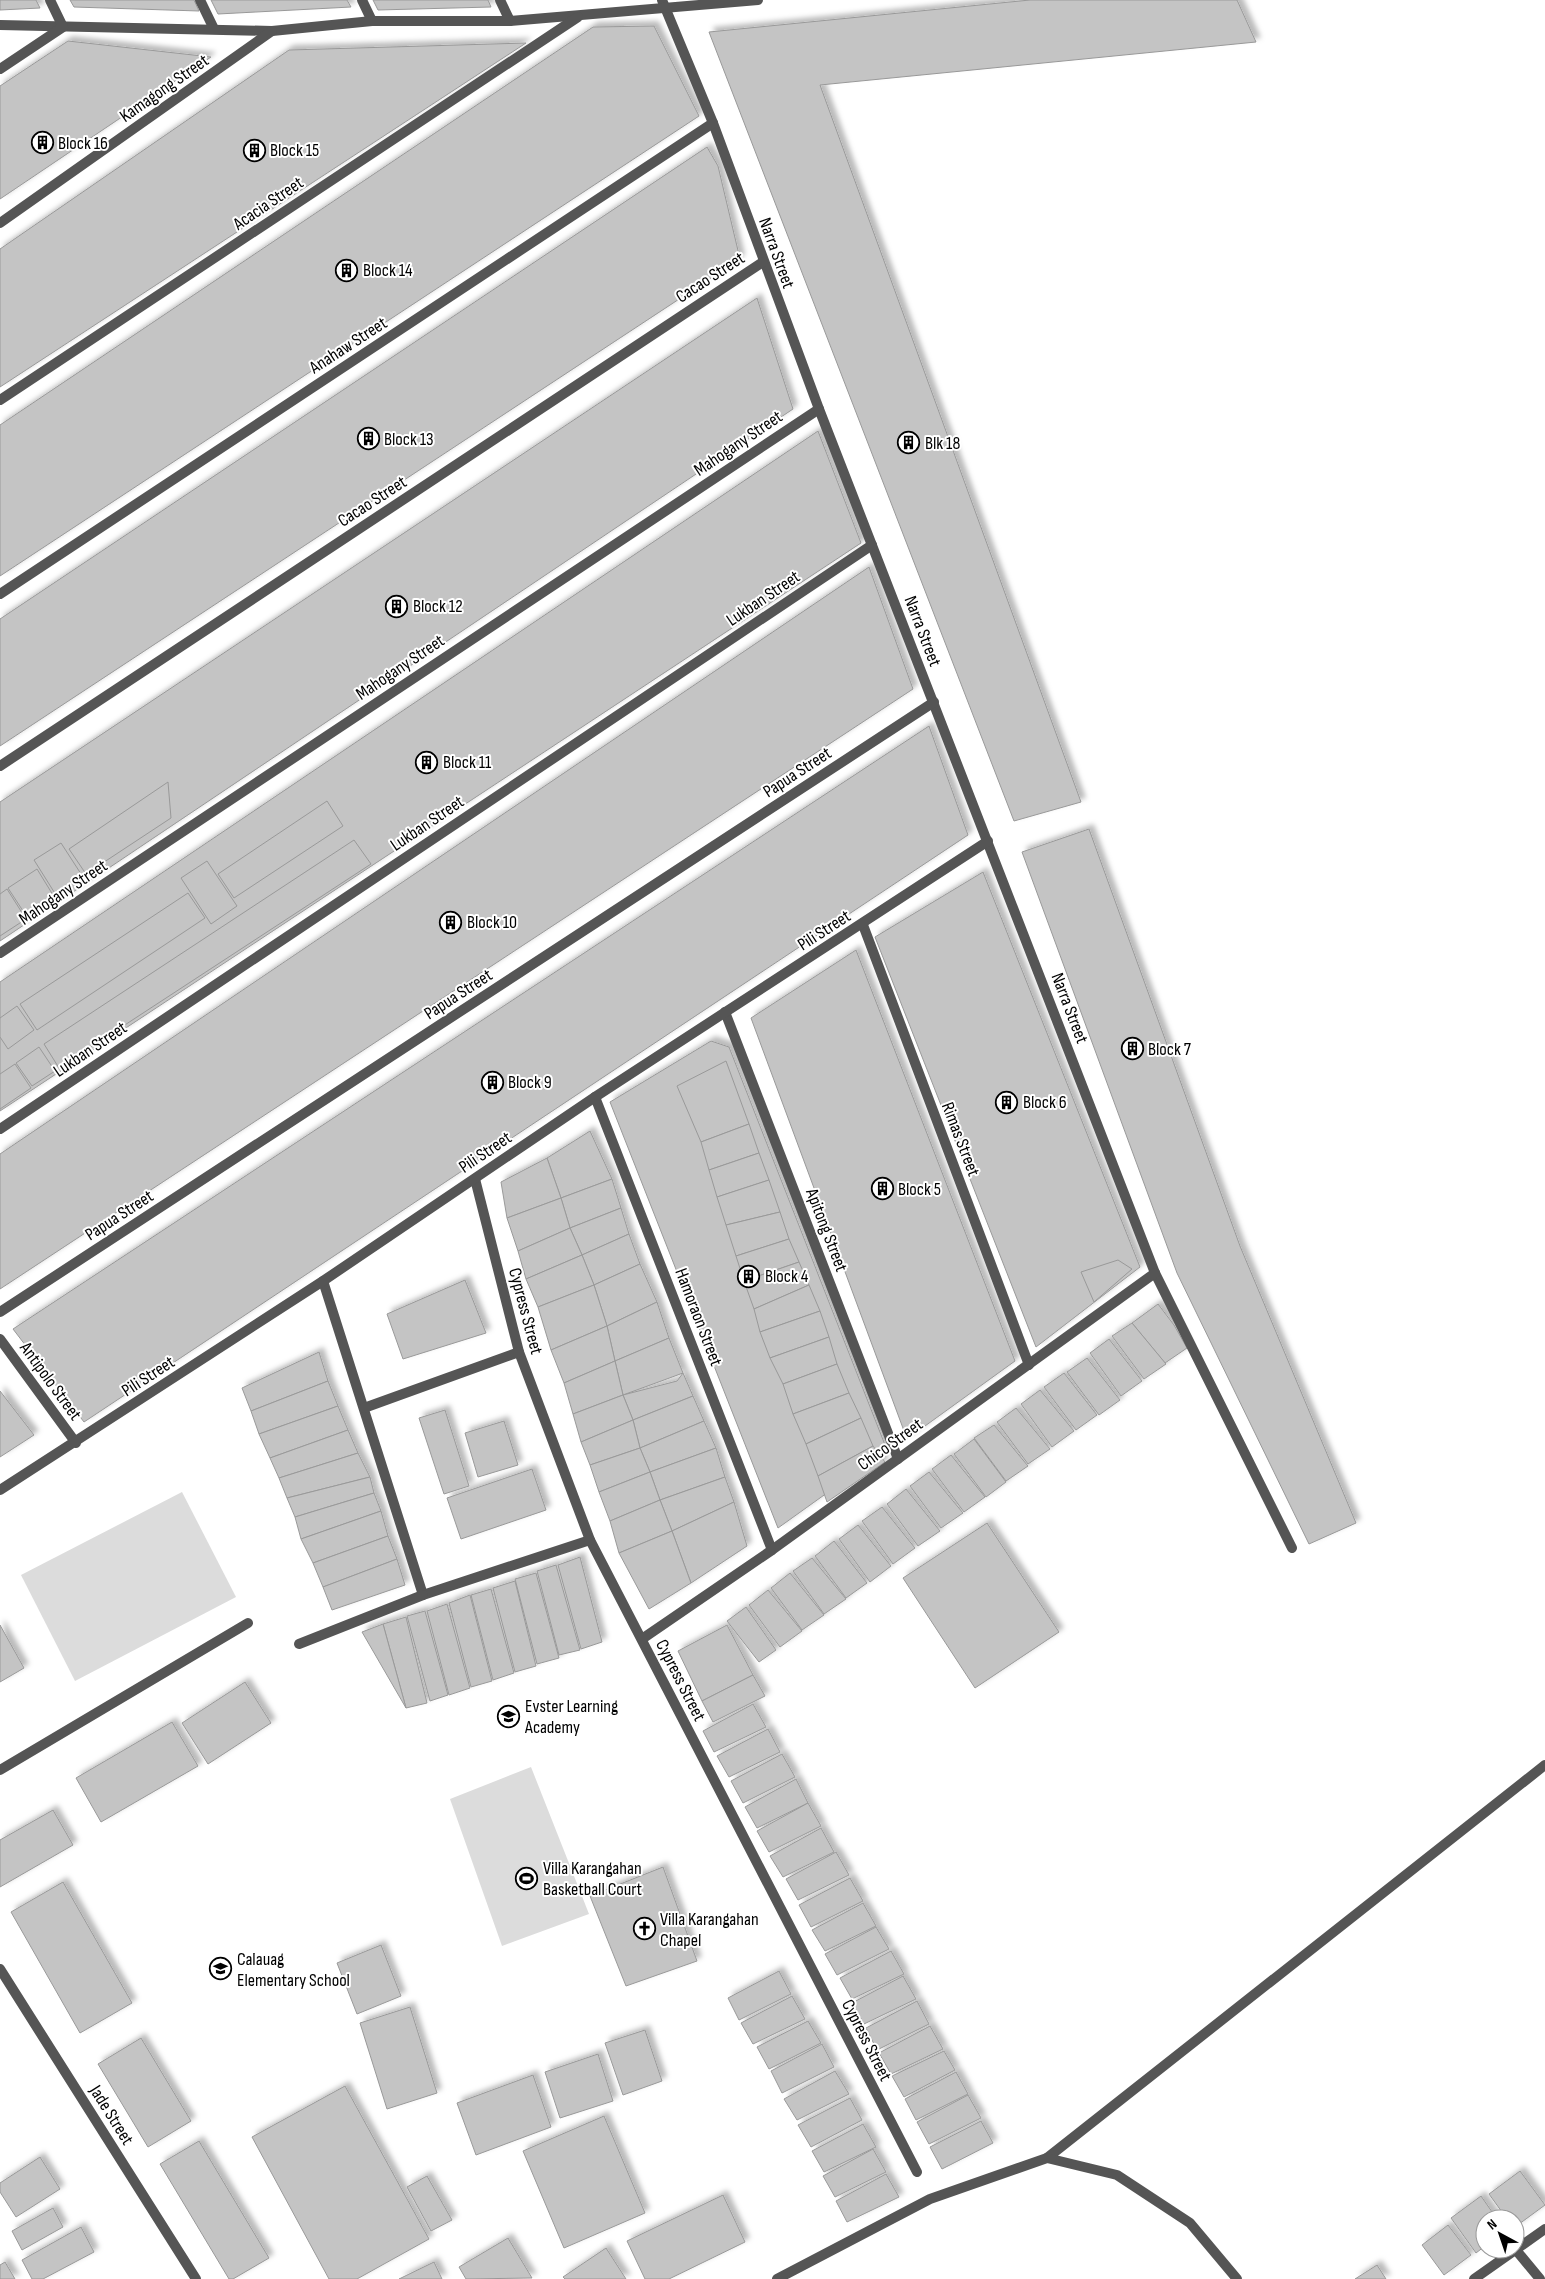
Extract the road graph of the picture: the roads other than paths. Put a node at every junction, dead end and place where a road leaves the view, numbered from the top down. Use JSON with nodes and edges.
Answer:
{"nodes":[{"id":1,"x":50,"y":0,"type":"edge"},
{"id":2,"x":200,"y":0,"type":"edge"},
{"id":3,"x":362,"y":0,"type":"edge"},
{"id":4,"x":500,"y":0,"type":"edge"},
{"id":5,"x":758,"y":0,"type":"edge"},
{"id":6,"x":664,"y":3,"type":"edge"},
{"id":7,"x":580,"y":16,"type":"junction"},
{"id":8,"x":372,"y":20,"type":"junction"},
{"id":9,"x":510,"y":20,"type":"junction"},
{"id":10,"x":0,"y":26,"type":"edge"},
{"id":11,"x":63,"y":27,"type":"junction"},
{"id":12,"x":214,"y":29,"type":"junction"},
{"id":13,"x":272,"y":31,"type":"junction"},
{"id":14,"x":0,"y":69,"type":"edge"},
{"id":15,"x":713,"y":123,"type":"junction"},
{"id":16,"x":0,"y":223,"type":"edge"},
{"id":17,"x":763,"y":262,"type":"junction"},
{"id":18,"x":0,"y":400,"type":"edge"},
{"id":19,"x":819,"y":409,"type":"junction"},
{"id":20,"x":872,"y":544,"type":"junction"},
{"id":21,"x":0,"y":594,"type":"edge"},
{"id":22,"x":934,"y":702,"type":"junction"},
{"id":23,"x":0,"y":766,"type":"edge"},
{"id":24,"x":988,"y":841,"type":"junction"},
{"id":25,"x":863,"y":925,"type":"junction"},
{"id":26,"x":0,"y":953,"type":"edge"},
{"id":27,"x":725,"y":1012,"type":"junction"},
{"id":28,"x":595,"y":1097,"type":"junction"},
{"id":29,"x":0,"y":1129,"type":"edge"},
{"id":30,"x":475,"y":1179,"type":"junction"},
{"id":31,"x":1155,"y":1273,"type":"junction"},
{"id":32,"x":323,"y":1281,"type":"junction"},
{"id":33,"x":0,"y":1312,"type":"edge"},
{"id":34,"x":0,"y":1339,"type":"edge"},
{"id":35,"x":519,"y":1352,"type":"junction"},
{"id":36,"x":1029,"y":1365,"type":"junction"},
{"id":37,"x":364,"y":1408,"type":"junction"},
{"id":38,"x":76,"y":1443,"type":"junction"},
{"id":39,"x":898,"y":1459,"type":"junction"},
{"id":40,"x":0,"y":1490,"type":"edge"},
{"id":41,"x":590,"y":1540,"type":"junction"},
{"id":42,"x":1292,"y":1548,"type":"dead end"},
{"id":43,"x":772,"y":1550,"type":"junction"},
{"id":44,"x":424,"y":1594,"type":"junction"},
{"id":45,"x":248,"y":1623,"type":"dead end"},
{"id":46,"x":642,"y":1639,"type":"junction"},
{"id":47,"x":299,"y":1644,"type":"dead end"},
{"id":48,"x":1545,"y":1765,"type":"edge"},
{"id":49,"x":0,"y":1770,"type":"edge"},
{"id":50,"x":0,"y":1969,"type":"edge"},
{"id":51,"x":1047,"y":2158,"type":"junction"},
{"id":52,"x":917,"y":2172,"type":"dead end"},
{"id":53,"x":1545,"y":2229,"type":"edge"},
{"id":54,"x":1525,"y":2243,"type":"edge"},
{"id":55,"x":1503,"y":2259,"type":"edge"},
{"id":56,"x":1523,"y":2259,"type":"edge"},
{"id":57,"x":196,"y":2279,"type":"edge"},
{"id":58,"x":777,"y":2279,"type":"edge"},
{"id":59,"x":1237,"y":2279,"type":"edge"},
{"id":60,"x":1474,"y":2279,"type":"edge"},
{"id":61,"x":1540,"y":2279,"type":"edge"}],
"edges":[{"from":1,"to":11,"type":"street"},
{"from":2,"to":12,"type":"street"},
{"from":3,"to":8,"type":"street"},
{"from":4,"to":9,"type":"street"},
{"from":5,"to":6,"type":"street"},
{"from":6,"to":7,"type":"street"},
{"from":6,"to":15,"type":"street","name":"Narra Street"},
{"from":7,"to":9,"type":"street"},
{"from":7,"to":18,"type":"street","name":"Acacia Street"},
{"from":8,"to":9,"type":"street"},
{"from":8,"to":13,"type":"street"},
{"from":10,"to":11,"type":"street"},
{"from":11,"to":12,"type":"street"},
{"from":11,"to":14,"type":"street"},
{"from":12,"to":13,"type":"street"},
{"from":13,"to":16,"type":"street","name":"Kamagong Street"},
{"from":15,"to":17,"type":"street","name":"Narra Street"},
{"from":15,"to":21,"type":"street","name":"Anahaw Street"},
{"from":17,"to":19,"type":"street","name":"Narra Street"},
{"from":17,"to":23,"type":"street","name":"Cacao Street"},
{"from":19,"to":20,"type":"street","name":"Narra Street"},
{"from":19,"to":26,"type":"street","name":"Mahogany Street"},
{"from":20,"to":22,"type":"street","name":"Narra Street"},
{"from":20,"to":29,"type":"street","name":"Lukban Street"},
{"from":22,"to":24,"type":"street","name":"Narra Street"},
{"from":22,"to":33,"type":"street","name":"Papua Street"},
{"from":24,"to":25,"type":"street","name":"Pili Street"},
{"from":24,"to":31,"type":"street","name":"Narra Street"},
{"from":25,"to":27,"type":"street","name":"Pili Street"},
{"from":25,"to":36,"type":"street","name":"Rimas Street"},
{"from":27,"to":28,"type":"street","name":"Pili Street"},
{"from":27,"to":39,"type":"street","name":"Apitong Street"},
{"from":28,"to":30,"type":"street","name":"Pili Street"},
{"from":28,"to":43,"type":"street","name":"Hamoraon Street"},
{"from":30,"to":32,"type":"street","name":"Pili Street"},
{"from":30,"to":35,"type":"street","name":"Cypress Street"},
{"from":31,"to":36,"type":"street","name":"Chico Street"},
{"from":31,"to":42,"type":"street","name":"Narra Street"},
{"from":32,"to":37,"type":"street"},
{"from":32,"to":38,"type":"street","name":"Pili Street"},
{"from":34,"to":38,"type":"street","name":"Antipolo Street"},
{"from":35,"to":37,"type":"street"},
{"from":35,"to":41,"type":"street","name":"Cypress Street"},
{"from":36,"to":39,"type":"street","name":"Chico Street"},
{"from":37,"to":44,"type":"street"},
{"from":38,"to":40,"type":"street","name":"Pili Street"},
{"from":39,"to":43,"type":"street","name":"Chico Street"},
{"from":41,"to":44,"type":"street"},
{"from":41,"to":46,"type":"street","name":"Cypress Street"},
{"from":43,"to":46,"type":"street","name":"Chico Street"},
{"from":44,"to":47,"type":"street"},
{"from":45,"to":49,"type":"street"},
{"from":46,"to":52,"type":"street","name":"Cypress Street"},
{"from":48,"to":51,"type":"street"},
{"from":50,"to":57,"type":"street","name":"Jade Street"},
{"from":51,"to":58,"type":"street"},
{"from":51,"to":59,"type":"street"},
{"from":53,"to":54,"type":"street"},
{"from":55,"to":60,"type":"street"},
{"from":56,"to":61,"type":"street"}]}
